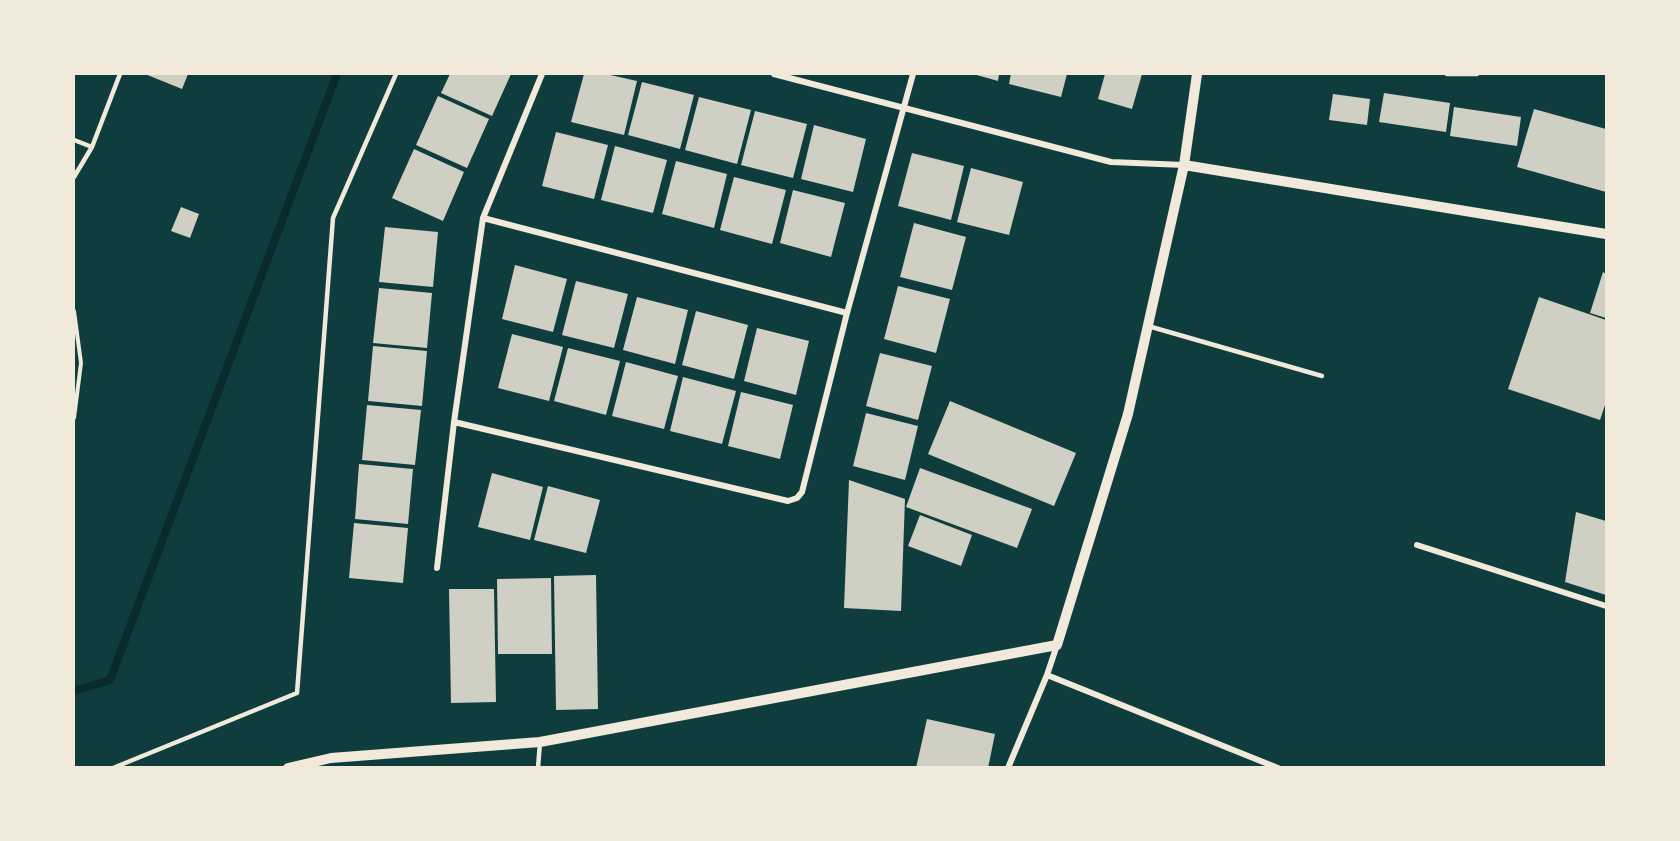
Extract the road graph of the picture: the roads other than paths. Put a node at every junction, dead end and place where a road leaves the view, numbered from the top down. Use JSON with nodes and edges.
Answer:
{"nodes":[{"id":1,"x":120,"y":74,"type":"edge"},
{"id":2,"x":396,"y":74,"type":"edge"},
{"id":3,"x":542,"y":74,"type":"edge"},
{"id":4,"x":774,"y":74,"type":"edge"},
{"id":5,"x":913,"y":74,"type":"edge"},
{"id":6,"x":1197,"y":74,"type":"edge"},
{"id":7,"x":1447,"y":74,"type":"edge"},
{"id":8,"x":1477,"y":74,"type":"edge"},
{"id":9,"x":902,"y":107,"type":"junction"},
{"id":10,"x":74,"y":140,"type":"edge"},
{"id":11,"x":92,"y":147,"type":"junction"},
{"id":12,"x":1185,"y":165,"type":"junction"},
{"id":13,"x":74,"y":177,"type":"edge"},
{"id":14,"x":483,"y":218,"type":"junction"},
{"id":15,"x":1606,"y":234,"type":"edge"},
{"id":16,"x":847,"y":313,"type":"junction"},
{"id":17,"x":1148,"y":326,"type":"junction"},
{"id":18,"x":1322,"y":376,"type":"dead end"},
{"id":19,"x":454,"y":422,"type":"junction"},
{"id":20,"x":1417,"y":544,"type":"dead end"},
{"id":21,"x":437,"y":568,"type":"dead end"},
{"id":22,"x":1606,"y":606,"type":"edge"},
{"id":23,"x":1057,"y":645,"type":"junction"},
{"id":24,"x":1047,"y":675,"type":"junction"},
{"id":25,"x":540,"y":742,"type":"junction"},
{"id":26,"x":113,"y":768,"type":"edge"},
{"id":27,"x":288,"y":768,"type":"edge"},
{"id":28,"x":538,"y":768,"type":"edge"},
{"id":29,"x":1008,"y":768,"type":"edge"},
{"id":30,"x":1278,"y":768,"type":"edge"}],
"edges":[{"from":1,"to":11,"type":"lane"},
{"from":2,"to":26,"type":"lane"},
{"from":3,"to":14,"type":"street"},
{"from":4,"to":9,"type":"street"},
{"from":5,"to":9,"type":"street"},
{"from":6,"to":12,"type":"street"},
{"from":7,"to":8,"type":"lane"},
{"from":9,"to":12,"type":"street"},
{"from":9,"to":16,"type":"street"},
{"from":10,"to":11,"type":"lane"},
{"from":11,"to":13,"type":"lane"},
{"from":12,"to":15,"type":"street"},
{"from":12,"to":17,"type":"street"},
{"from":14,"to":16,"type":"street"},
{"from":14,"to":19,"type":"street"},
{"from":16,"to":19,"type":"street"},
{"from":17,"to":18,"type":"lane"},
{"from":17,"to":23,"type":"street"},
{"from":19,"to":21,"type":"street"},
{"from":20,"to":22,"type":"street"},
{"from":23,"to":24,"type":"street"},
{"from":23,"to":25,"type":"street"},
{"from":24,"to":29,"type":"street"},
{"from":24,"to":30,"type":"street"},
{"from":25,"to":27,"type":"street"},
{"from":25,"to":28,"type":"lane"}]}
